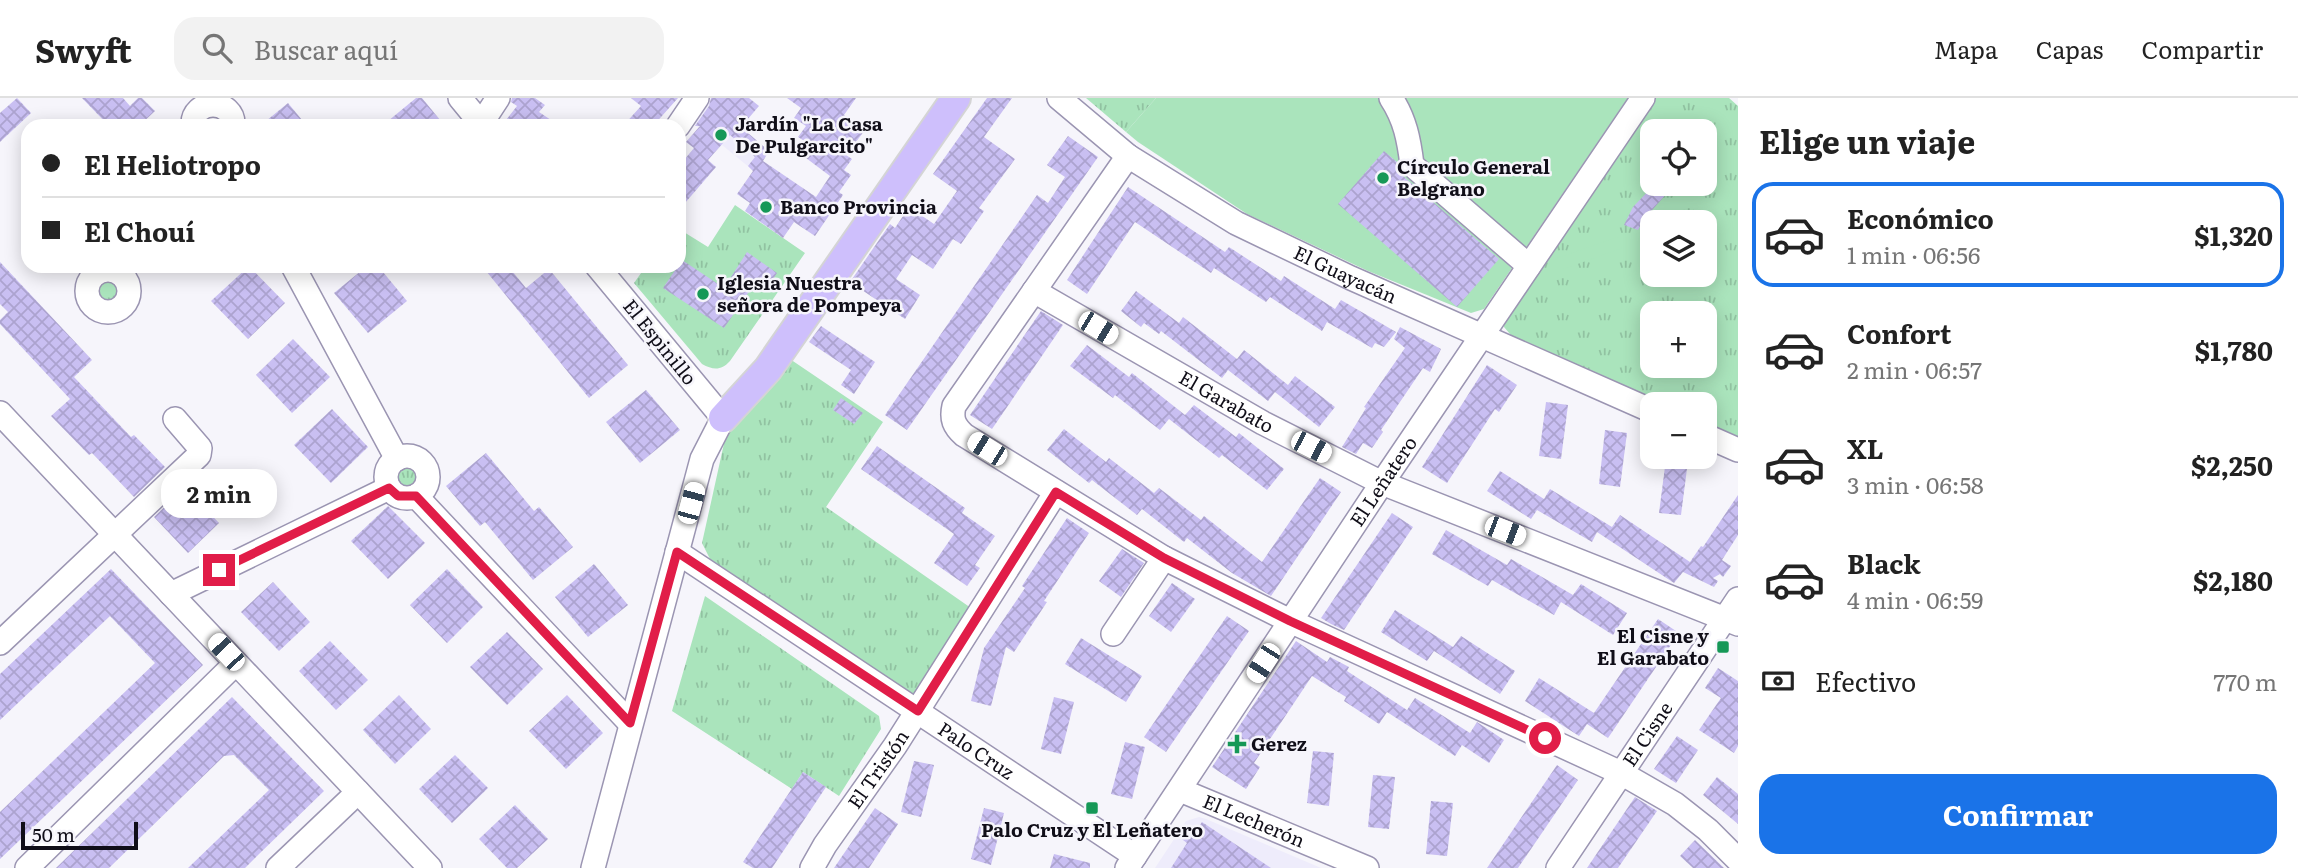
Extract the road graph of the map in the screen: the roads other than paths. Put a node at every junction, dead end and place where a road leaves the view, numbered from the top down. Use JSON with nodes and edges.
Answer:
{"nodes":[{"id":1,"x":460,"y":98,"type":"edge"},
{"id":2,"x":498,"y":98,"type":"edge"},
{"id":3,"x":697,"y":98,"type":"edge"},
{"id":4,"x":936,"y":98,"type":"edge"},
{"id":5,"x":956,"y":98,"type":"edge"},
{"id":6,"x":1059,"y":98,"type":"edge"},
{"id":7,"x":1391,"y":98,"type":"edge"},
{"id":8,"x":1643,"y":98,"type":"edge"},
{"id":9,"x":200,"y":101,"type":"edge"},
{"id":10,"x":236,"y":111,"type":"edge"},
{"id":11,"x":194,"y":119,"type":"edge"},
{"id":12,"x":477,"y":119,"type":"edge"},
{"id":13,"x":486,"y":119,"type":"edge"},
{"id":14,"x":683,"y":119,"type":"edge"},
{"id":15,"x":1128,"y":156,"type":"junction"},
{"id":16,"x":1529,"y":266,"type":"junction"},
{"id":17,"x":297,"y":273,"type":"edge"},
{"id":18,"x":603,"y":273,"type":"edge"},
{"id":19,"x":1034,"y":291,"type":"junction"},
{"id":20,"x":1482,"y":335,"type":"junction"},
{"id":21,"x":1640,"y":406,"type":"edge"},
{"id":22,"x":0,"y":413,"type":"edge"},
{"id":23,"x":723,"y":418,"type":"junction"},
{"id":24,"x":175,"y":419,"type":"dead end"},
{"id":25,"x":1717,"y":441,"type":"edge"},
{"id":26,"x":1738,"y":450,"type":"edge"},
{"id":27,"x":397,"y":459,"type":"junction"},
{"id":28,"x":1382,"y":483,"type":"junction"},
{"id":29,"x":389,"y":488,"type":"junction"},
{"id":30,"x":1056,"y":492,"type":"junction"},
{"id":31,"x":416,"y":496,"type":"junction"},
{"id":32,"x":114,"y":534,"type":"junction"},
{"id":33,"x":677,"y":552,"type":"junction"},
{"id":34,"x":1164,"y":558,"type":"junction"},
{"id":35,"x":171,"y":594,"type":"junction"},
{"id":36,"x":1738,"y":599,"type":"edge"},
{"id":37,"x":1290,"y":621,"type":"junction"},
{"id":38,"x":1732,"y":621,"type":"edge"},
{"id":39,"x":1113,"y":634,"type":"dead end"},
{"id":40,"x":0,"y":643,"type":"edge"},
{"id":41,"x":236,"y":663,"type":"junction"},
{"id":42,"x":918,"y":711,"type":"junction"},
{"id":43,"x":630,"y":723,"type":"junction"},
{"id":44,"x":1621,"y":774,"type":"junction"},
{"id":45,"x":1180,"y":790,"type":"junction"},
{"id":46,"x":358,"y":792,"type":"junction"},
{"id":47,"x":1738,"y":860,"type":"edge"},
{"id":48,"x":1131,"y":862,"type":"edge"},
{"id":49,"x":27,"y":868,"type":"edge"},
{"id":50,"x":278,"y":868,"type":"edge"},
{"id":51,"x":430,"y":868,"type":"edge"},
{"id":52,"x":593,"y":868,"type":"edge"},
{"id":53,"x":812,"y":868,"type":"edge"},
{"id":54,"x":1367,"y":868,"type":"edge"},
{"id":55,"x":1558,"y":868,"type":"edge"}],
"edges":[{"from":1,"to":12,"type":"street"},
{"from":2,"to":13,"type":"street"},
{"from":3,"to":14,"type":"street"},
{"from":4,"to":23,"type":"main road"},
{"from":5,"to":23,"type":"main road"},
{"from":6,"to":15,"type":"street","name":"El Guayacán"},
{"from":7,"to":16,"type":"street"},
{"from":8,"to":16,"type":"street","name":"El Leñatero"},
{"from":9,"to":10,"type":"street"},
{"from":9,"to":11,"type":"street"},
{"from":15,"to":19,"type":"street"},
{"from":15,"to":20,"type":"street","name":"El Guayacán"},
{"from":16,"to":20,"type":"street","name":"El Leñatero"},
{"from":17,"to":27,"type":"street"},
{"from":18,"to":23,"type":"street","name":"El Espinillo"},
{"from":19,"to":28,"type":"street","name":"El Garabato"},
{"from":19,"to":30,"type":"street"},
{"from":20,"to":21,"type":"street","name":"El Guayacán"},
{"from":20,"to":28,"type":"street","name":"El Leñatero"},
{"from":22,"to":32,"type":"street"},
{"from":23,"to":33,"type":"street"},
{"from":24,"to":32,"type":"street"},
{"from":25,"to":26,"type":"street"},
{"from":27,"to":29,"type":"street"},
{"from":27,"to":31,"type":"street"},
{"from":28,"to":37,"type":"street","name":"El Leñatero"},
{"from":28,"to":38,"type":"street","name":"El Garabato"},
{"from":29,"to":31,"type":"street"},
{"from":29,"to":35,"type":"street"},
{"from":30,"to":34,"type":"street"},
{"from":30,"to":42,"type":"street","name":"El Tristón"},
{"from":31,"to":43,"type":"street"},
{"from":32,"to":35,"type":"street"},
{"from":32,"to":40,"type":"street"},
{"from":33,"to":42,"type":"street","name":"Palo Cruz"},
{"from":33,"to":43,"type":"street"},
{"from":34,"to":37,"type":"street"},
{"from":34,"to":39,"type":"street"},
{"from":35,"to":41,"type":"street"},
{"from":36,"to":38,"type":"street","name":"El Cisne"},
{"from":37,"to":44,"type":"street"},
{"from":37,"to":45,"type":"street","name":"El Leñatero"},
{"from":38,"to":44,"type":"street","name":"El Cisne"},
{"from":41,"to":46,"type":"street"},
{"from":41,"to":49,"type":"street"},
{"from":42,"to":48,"type":"street","name":"Palo Cruz"},
{"from":42,"to":53,"type":"street","name":"El Tristón"},
{"from":43,"to":52,"type":"street"},
{"from":44,"to":47,"type":"street"},
{"from":44,"to":55,"type":"street","name":"El Cisne"},
{"from":45,"to":48,"type":"street","name":"El Leñatero"},
{"from":45,"to":54,"type":"street","name":"El Lecherón"},
{"from":46,"to":50,"type":"street"},
{"from":46,"to":51,"type":"street"}]}
